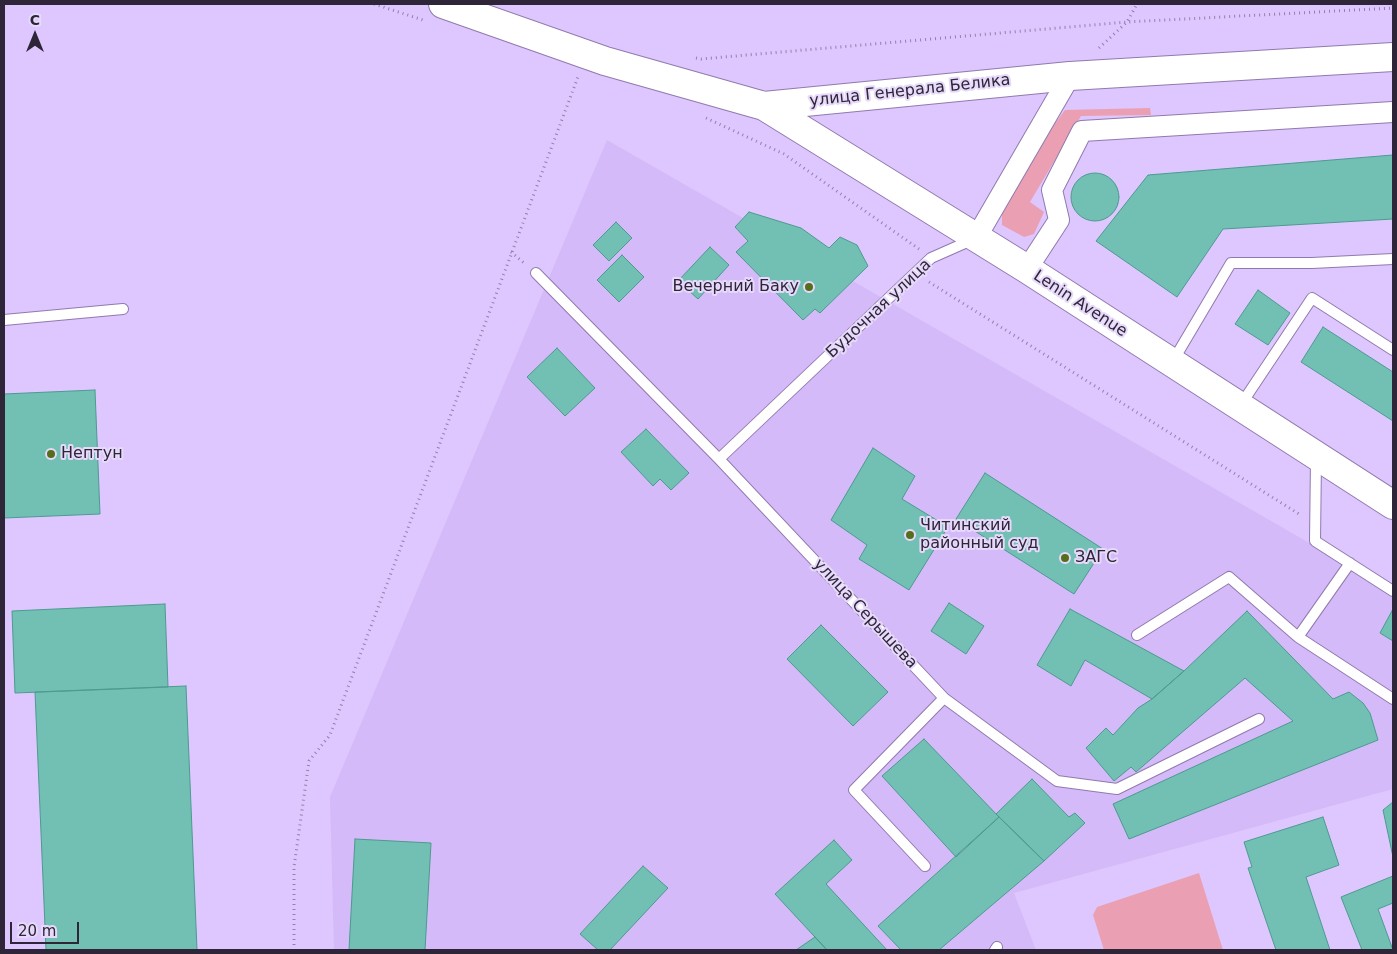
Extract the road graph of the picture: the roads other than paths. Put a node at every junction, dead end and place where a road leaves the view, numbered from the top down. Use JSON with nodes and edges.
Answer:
{"nodes":[{"id":1,"x":443,"y":4,"type":"edge"},
{"id":2,"x":1393,"y":56,"type":"edge"},
{"id":3,"x":1070,"y":76,"type":"junction"},
{"id":4,"x":764,"y":106,"type":"junction"},
{"id":5,"x":1393,"y":112,"type":"edge"},
{"id":6,"x":976,"y":238,"type":"junction"},
{"id":7,"x":1393,"y":259,"type":"edge"},
{"id":8,"x":1027,"y":269,"type":"junction"},
{"id":9,"x":536,"y":273,"type":"dead end"},
{"id":10,"x":123,"y":309,"type":"dead end"},
{"id":11,"x":4,"y":320,"type":"edge"},
{"id":12,"x":1393,"y":350,"type":"edge"},
{"id":13,"x":1171,"y":363,"type":"junction"},
{"id":14,"x":1240,"y":407,"type":"junction"},
{"id":15,"x":1316,"y":456,"type":"junction"},
{"id":16,"x":719,"y":459,"type":"junction"},
{"id":17,"x":1393,"y":505,"type":"edge"},
{"id":18,"x":1350,"y":564,"type":"junction"},
{"id":19,"x":1393,"y":591,"type":"edge"},
{"id":20,"x":1137,"y":635,"type":"dead end"},
{"id":21,"x":1298,"y":637,"type":"junction"},
{"id":22,"x":944,"y":698,"type":"junction"},
{"id":23,"x":1393,"y":699,"type":"edge"},
{"id":24,"x":1259,"y":719,"type":"dead end"},
{"id":25,"x":925,"y":866,"type":"dead end"}],
"edges":[{"from":1,"to":4,"type":"main road","name":"улица Генерала Белика"},
{"from":2,"to":3,"type":"main road","name":"улица Генерала Белика"},
{"from":3,"to":4,"type":"main road","name":"улица Генерала Белика"},
{"from":3,"to":6,"type":"street"},
{"from":4,"to":6,"type":"main road","name":"Lenin Avenue"},
{"from":5,"to":8,"type":"street"},
{"from":6,"to":8,"type":"main road","name":"Lenin Avenue"},
{"from":6,"to":16,"type":"lane","name":"Будочная улица"},
{"from":7,"to":13,"type":"lane"},
{"from":8,"to":13,"type":"main road","name":"Lenin Avenue"},
{"from":9,"to":16,"type":"lane","name":"улица Серышева"},
{"from":10,"to":11,"type":"lane"},
{"from":12,"to":14,"type":"lane"},
{"from":13,"to":14,"type":"main road","name":"Lenin Avenue"},
{"from":14,"to":15,"type":"main road","name":"Lenin Avenue"},
{"from":15,"to":17,"type":"main road","name":"Lenin Avenue"},
{"from":15,"to":18,"type":"lane"},
{"from":16,"to":22,"type":"lane","name":"улица Серышева"},
{"from":18,"to":19,"type":"lane"},
{"from":18,"to":21,"type":"lane"},
{"from":20,"to":21,"type":"lane"},
{"from":21,"to":23,"type":"lane"},
{"from":22,"to":24,"type":"lane","name":"улица Серышева"},
{"from":22,"to":25,"type":"lane"}]}
